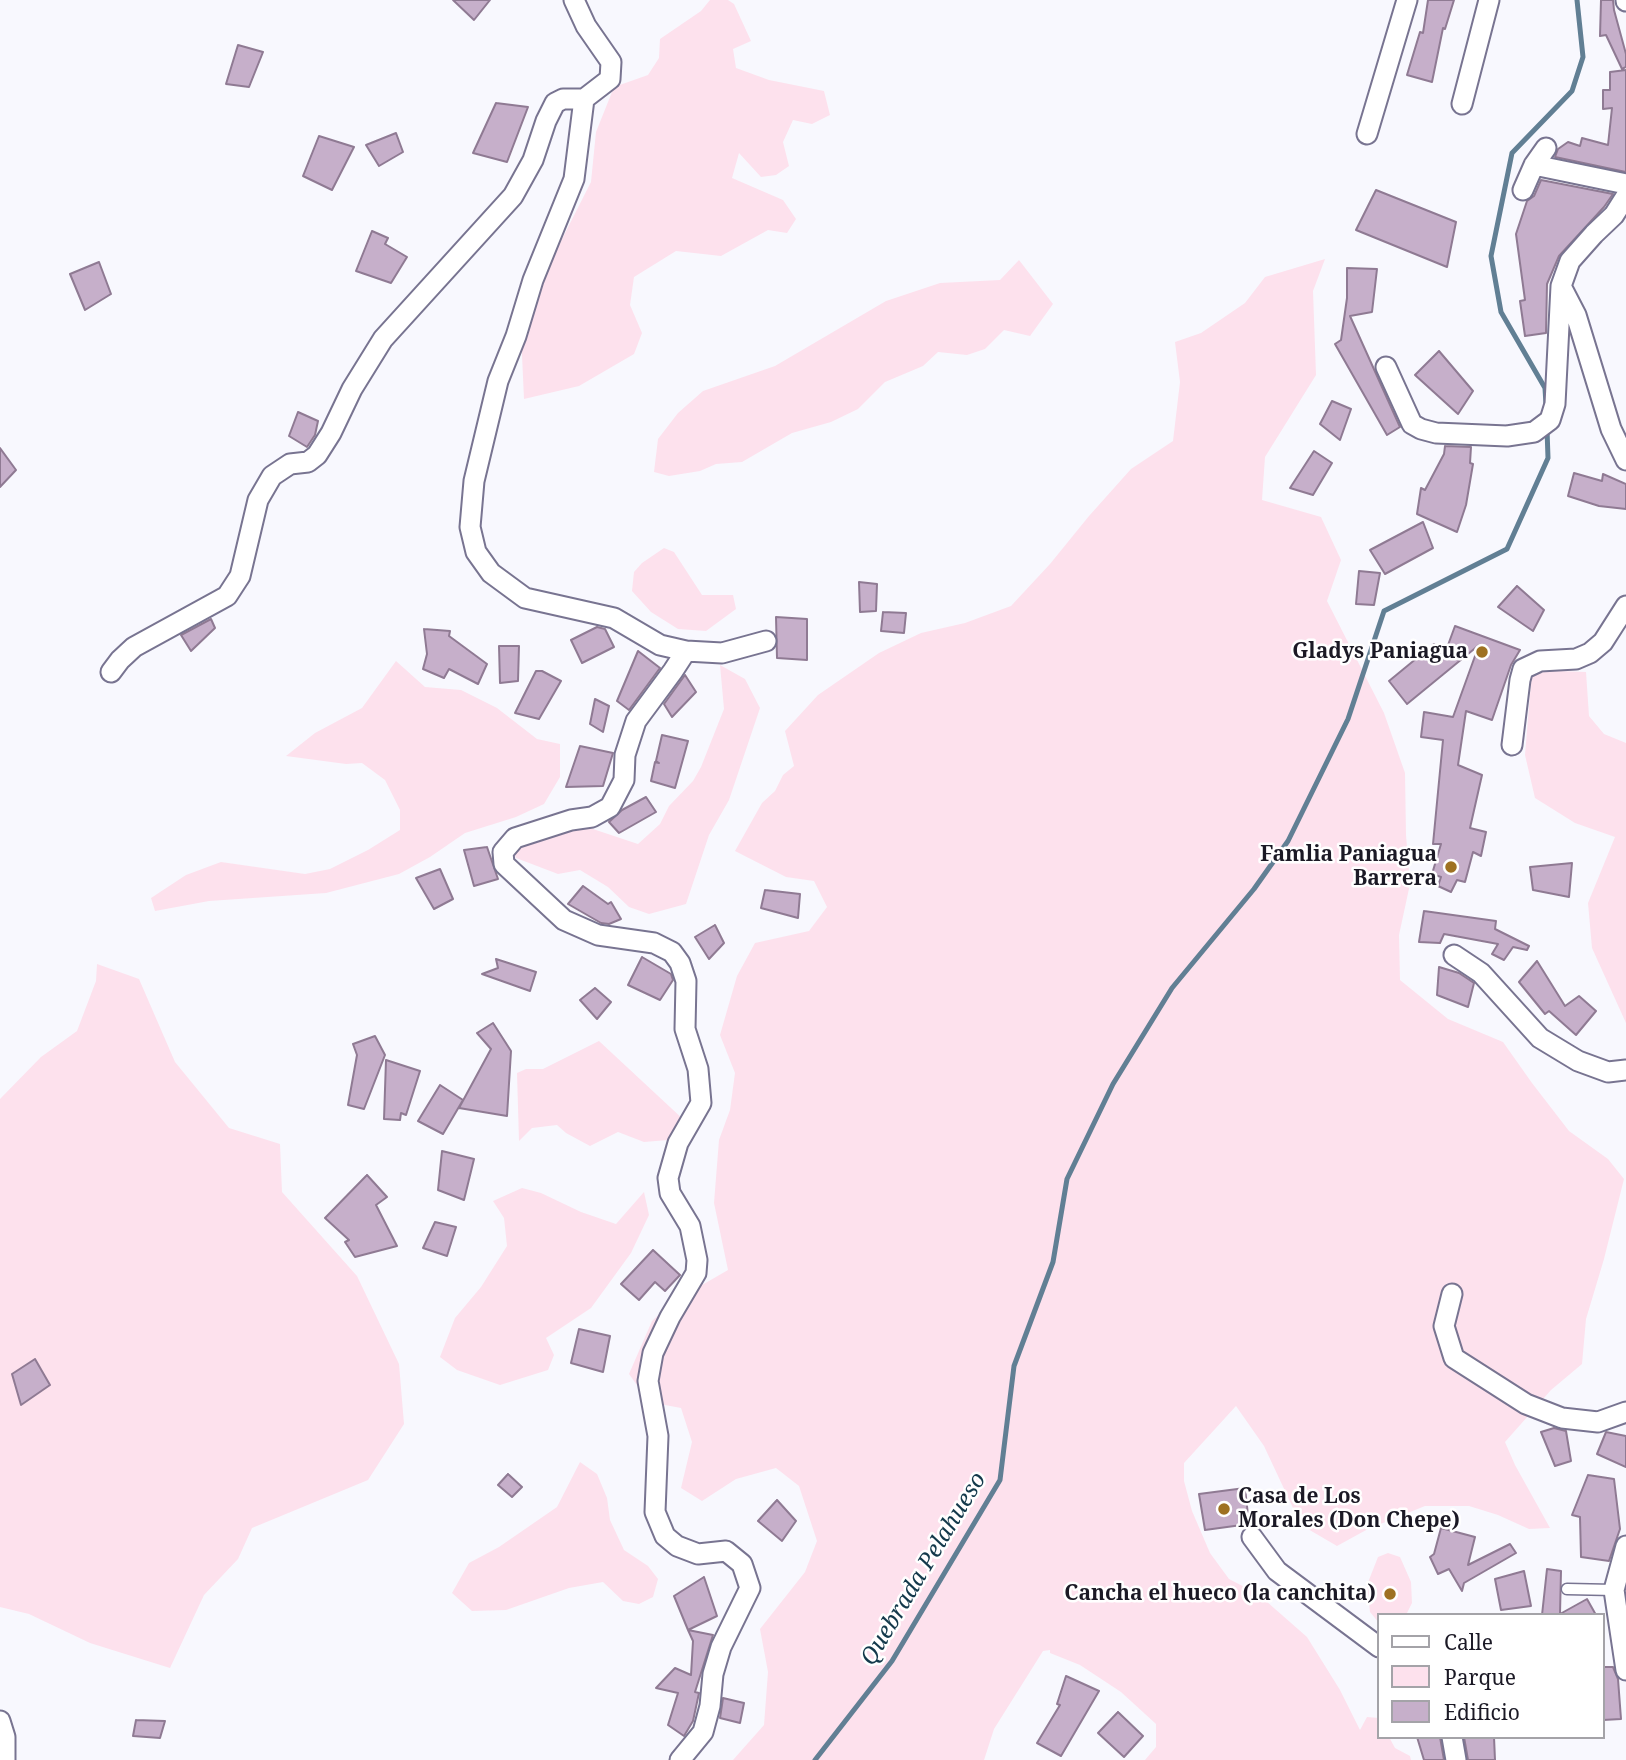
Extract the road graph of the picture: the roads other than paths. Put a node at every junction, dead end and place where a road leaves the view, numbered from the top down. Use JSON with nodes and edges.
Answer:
{"nodes":[{"id":1,"x":574,"y":0,"type":"edge"},
{"id":2,"x":1407,"y":0,"type":"edge"},
{"id":3,"x":1489,"y":0,"type":"edge"},
{"id":4,"x":584,"y":99,"type":"junction"},
{"id":5,"x":1462,"y":104,"type":"dead end"},
{"id":6,"x":1367,"y":134,"type":"dead end"},
{"id":7,"x":1546,"y":148,"type":"dead end"},
{"id":8,"x":1534,"y":165,"type":"junction"},
{"id":9,"x":1626,"y":184,"type":"edge"},
{"id":10,"x":1522,"y":190,"type":"dead end"},
{"id":11,"x":1626,"y":197,"type":"edge"},
{"id":12,"x":1561,"y":286,"type":"junction"},
{"id":13,"x":1386,"y":367,"type":"dead end"},
{"id":14,"x":1626,"y":460,"type":"edge"},
{"id":15,"x":1626,"y":606,"type":"edge"},
{"id":16,"x":766,"y":640,"type":"dead end"},
{"id":17,"x":686,"y":650,"type":"junction"},
{"id":18,"x":111,"y":672,"type":"dead end"},
{"id":19,"x":1512,"y":745,"type":"dead end"},
{"id":20,"x":1454,"y":955,"type":"dead end"},
{"id":21,"x":1626,"y":1070,"type":"edge"},
{"id":22,"x":1451,"y":1294,"type":"dead end"},
{"id":23,"x":1626,"y":1412,"type":"edge"},
{"id":24,"x":1252,"y":1538,"type":"dead end"},
{"id":25,"x":1626,"y":1546,"type":"edge"},
{"id":26,"x":1567,"y":1589,"type":"dead end"},
{"id":27,"x":1614,"y":1590,"type":"junction"},
{"id":28,"x":1378,"y":1646,"type":"edge"},
{"id":29,"x":1626,"y":1670,"type":"edge"},
{"id":30,"x":0,"y":1721,"type":"edge"},
{"id":31,"x":1452,"y":1739,"type":"edge"},
{"id":32,"x":5,"y":1760,"type":"edge"},
{"id":33,"x":680,"y":1760,"type":"edge"},
{"id":34,"x":1456,"y":1760,"type":"edge"}],
"edges":[{"from":1,"to":4,"type":"street"},
{"from":2,"to":6,"type":"street"},
{"from":3,"to":5,"type":"street"},
{"from":4,"to":17,"type":"street"},
{"from":4,"to":18,"type":"street"},
{"from":7,"to":8,"type":"street"},
{"from":8,"to":9,"type":"street"},
{"from":8,"to":10,"type":"street"},
{"from":11,"to":12,"type":"street"},
{"from":12,"to":13,"type":"street"},
{"from":12,"to":14,"type":"street"},
{"from":15,"to":19,"type":"street"},
{"from":16,"to":17,"type":"street"},
{"from":17,"to":33,"type":"street"},
{"from":20,"to":21,"type":"street"},
{"from":22,"to":23,"type":"street"},
{"from":24,"to":28,"type":"street"},
{"from":25,"to":27,"type":"street"},
{"from":26,"to":27,"type":"lane"},
{"from":27,"to":29,"type":"street"},
{"from":30,"to":32,"type":"street"},
{"from":31,"to":34,"type":"street"}]}
